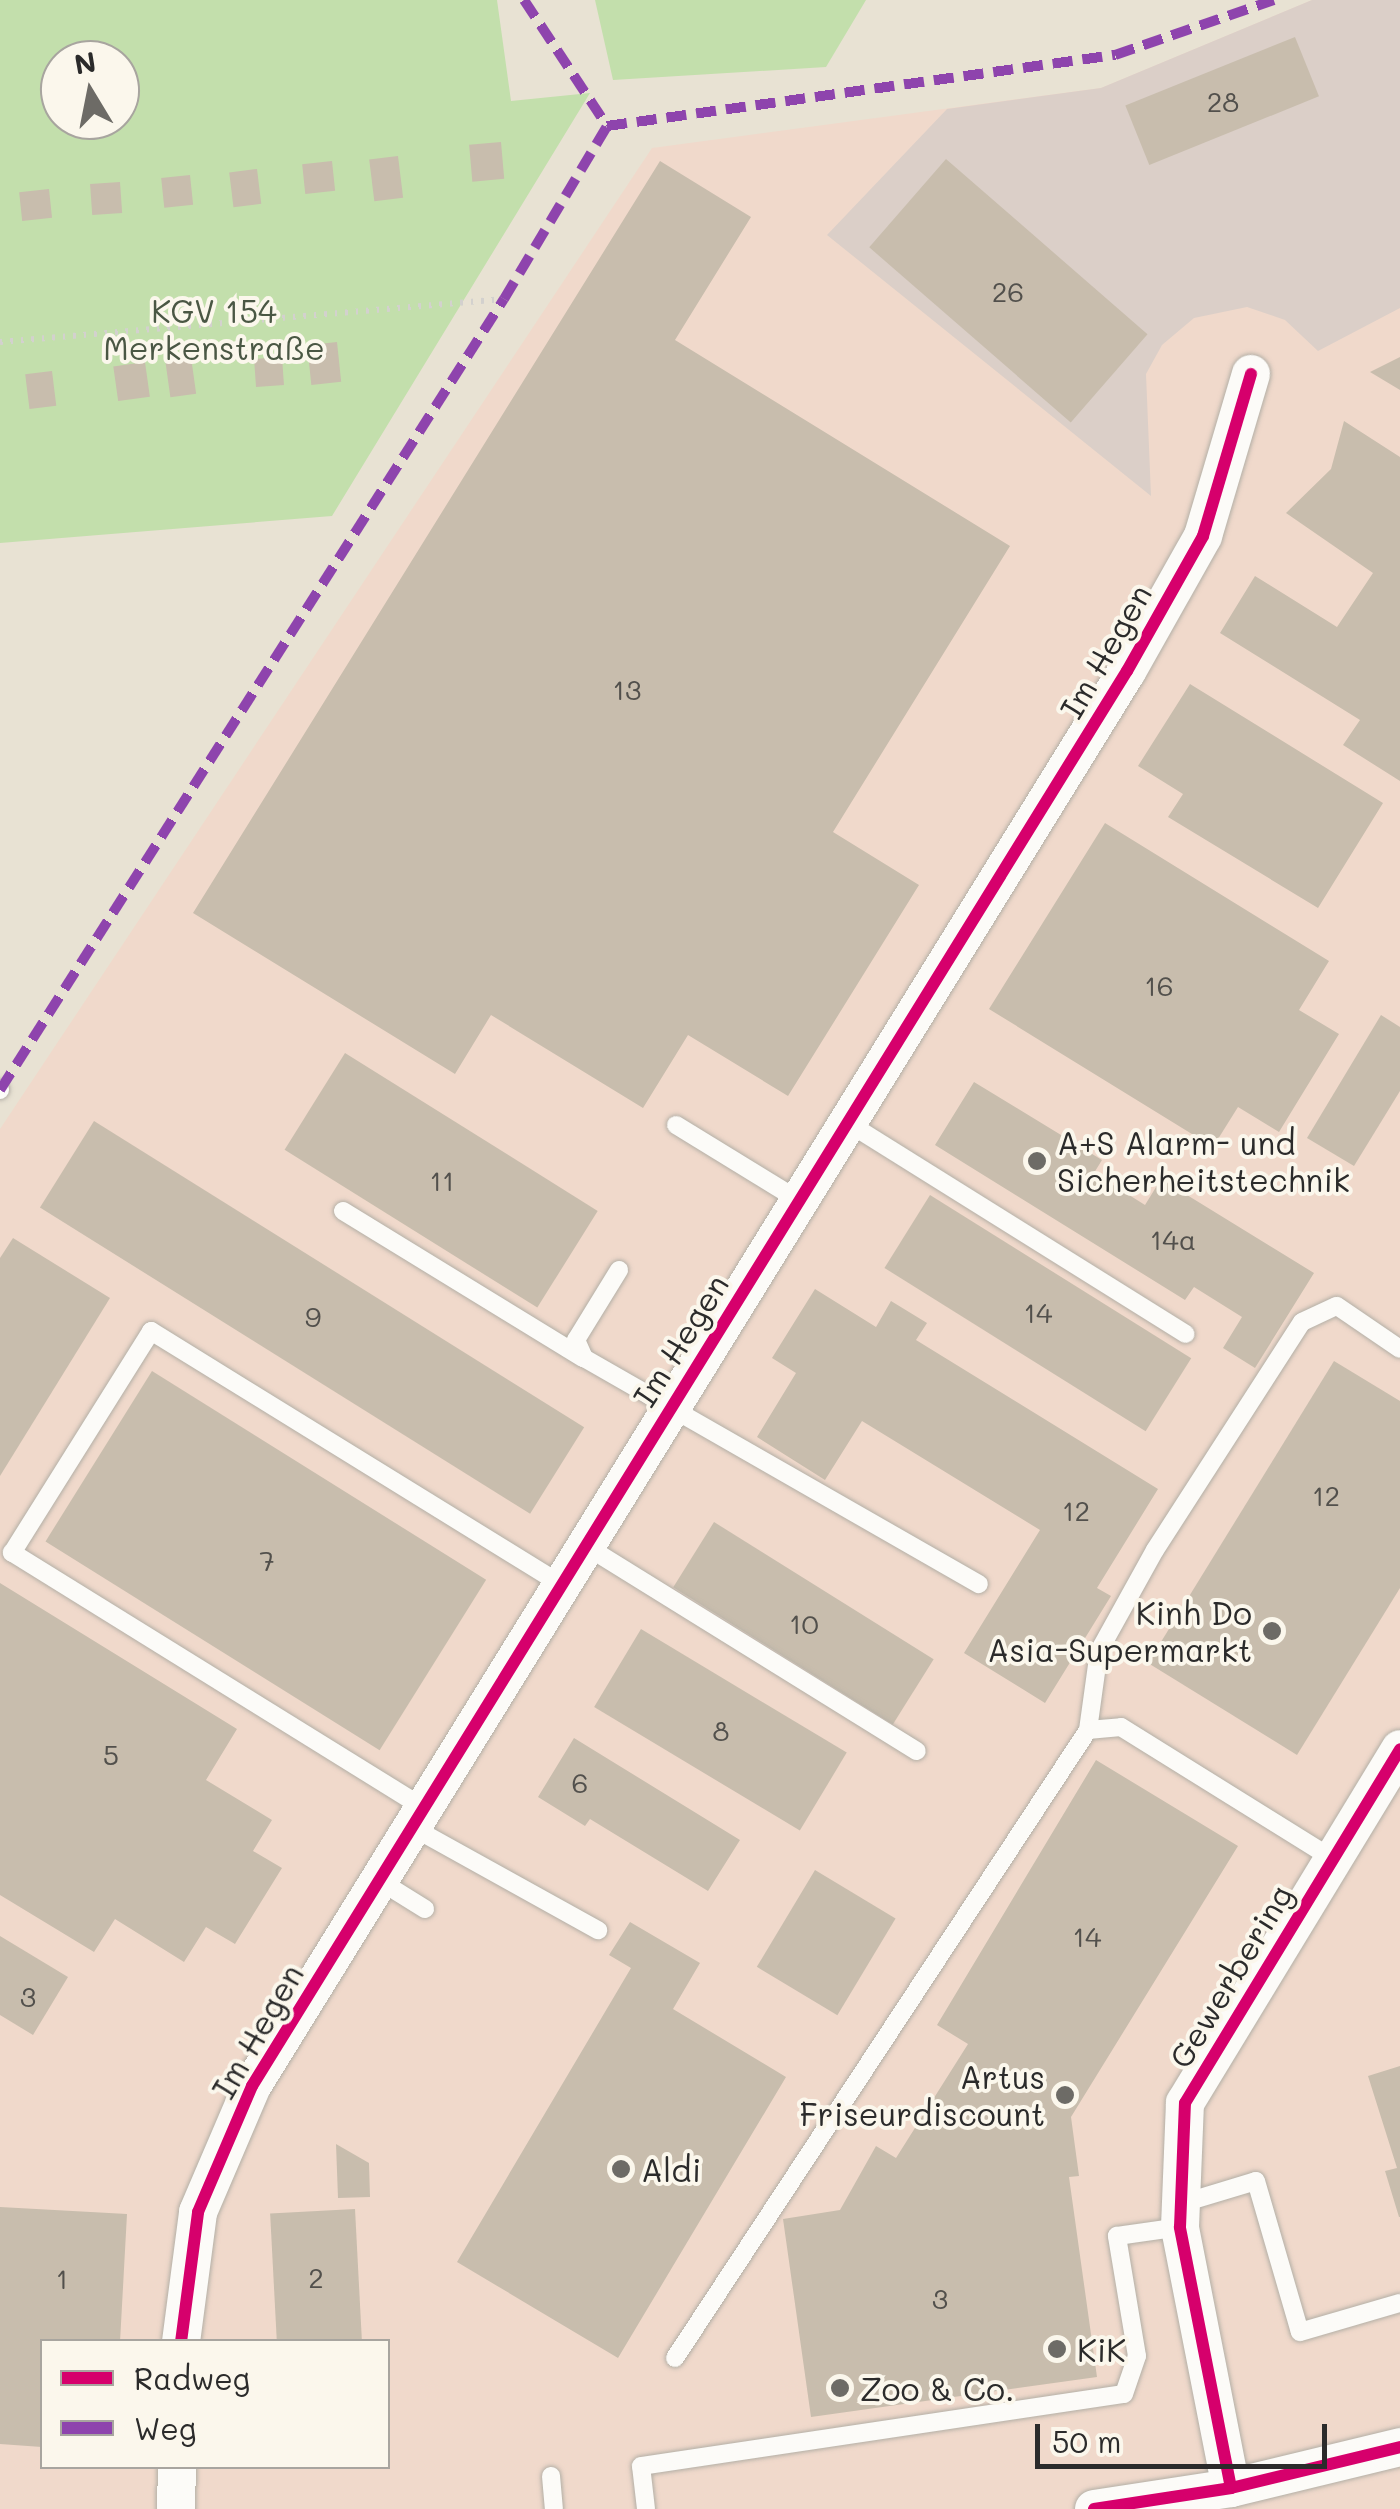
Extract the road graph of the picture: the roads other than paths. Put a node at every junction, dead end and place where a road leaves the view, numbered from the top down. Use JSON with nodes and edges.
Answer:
{"nodes":[{"id":1,"x":1251,"y":374,"type":"dead end"},
{"id":2,"x":848,"y":1123,"type":"junction"},
{"id":3,"x":676,"y":1126,"type":"dead end"},
{"id":4,"x":800,"y":1201,"type":"junction"},
{"id":5,"x":343,"y":1211,"type":"dead end"},
{"id":6,"x":619,"y":1270,"type":"dead end"},
{"id":7,"x":1186,"y":1334,"type":"dead end"},
{"id":8,"x":1400,"y":1349,"type":"edge"},
{"id":9,"x":584,"y":1358,"type":"junction"},
{"id":10,"x":669,"y":1409,"type":"junction"},
{"id":11,"x":586,"y":1546,"type":"junction"},
{"id":12,"x":979,"y":1584,"type":"dead end"},
{"id":13,"x":562,"y":1585,"type":"junction"},
{"id":14,"x":1088,"y":1730,"type":"junction"},
{"id":15,"x":1400,"y":1749,"type":"edge"},
{"id":16,"x":917,"y":1751,"type":"dead end"},
{"id":17,"x":418,"y":1818,"type":"junction"},
{"id":18,"x":1333,"y":1859,"type":"junction"},
{"id":19,"x":380,"y":1881,"type":"junction"},
{"id":20,"x":425,"y":1909,"type":"dead end"},
{"id":21,"x":598,"y":1930,"type":"dead end"},
{"id":22,"x":1180,"y":2215,"type":"junction"},
{"id":23,"x":1400,"y":2303,"type":"edge"},
{"id":24,"x":182,"y":2339,"type":"edge"},
{"id":25,"x":676,"y":2358,"type":"dead end"},
{"id":26,"x":1400,"y":2447,"type":"edge"},
{"id":27,"x":177,"y":2469,"type":"edge"},
{"id":28,"x":551,"y":2476,"type":"dead end"},
{"id":29,"x":1231,"y":2488,"type":"junction"},
{"id":30,"x":1163,"y":2504,"type":"edge"},
{"id":31,"x":176,"y":2509,"type":"edge"},
{"id":32,"x":554,"y":2509,"type":"edge"},
{"id":33,"x":646,"y":2509,"type":"edge"},
{"id":34,"x":1094,"y":2509,"type":"edge"}],
"edges":[{"from":1,"to":2,"type":"street","name":"Im Hegen"},
{"from":2,"to":4,"type":"street","name":"Im Hegen"},
{"from":2,"to":7,"type":"lane"},
{"from":3,"to":4,"type":"lane"},
{"from":4,"to":10,"type":"street","name":"Im Hegen"},
{"from":5,"to":9,"type":"lane"},
{"from":6,"to":9,"type":"lane"},
{"from":8,"to":14,"type":"lane"},
{"from":9,"to":10,"type":"lane"},
{"from":10,"to":11,"type":"street","name":"Im Hegen"},
{"from":10,"to":12,"type":"lane"},
{"from":11,"to":13,"type":"street","name":"Im Hegen"},
{"from":11,"to":16,"type":"lane"},
{"from":13,"to":17,"type":"street","name":"Im Hegen"},
{"from":13,"to":17,"type":"lane"},
{"from":14,"to":18,"type":"lane"},
{"from":14,"to":25,"type":"lane"},
{"from":15,"to":18,"type":"street","name":"Gewerbering"},
{"from":17,"to":19,"type":"street","name":"Im Hegen"},
{"from":17,"to":21,"type":"lane"},
{"from":18,"to":22,"type":"street","name":"Gewerbering"},
{"from":19,"to":20,"type":"lane"},
{"from":19,"to":24,"type":"street","name":"Im Hegen"},
{"from":22,"to":23,"type":"lane"},
{"from":22,"to":29,"type":"street","name":"Gewerbering"},
{"from":22,"to":33,"type":"lane"},
{"from":26,"to":29,"type":"street"},
{"from":27,"to":31,"type":"street"},
{"from":28,"to":32,"type":"lane"},
{"from":29,"to":30,"type":"street"},
{"from":30,"to":34,"type":"street"}]}
